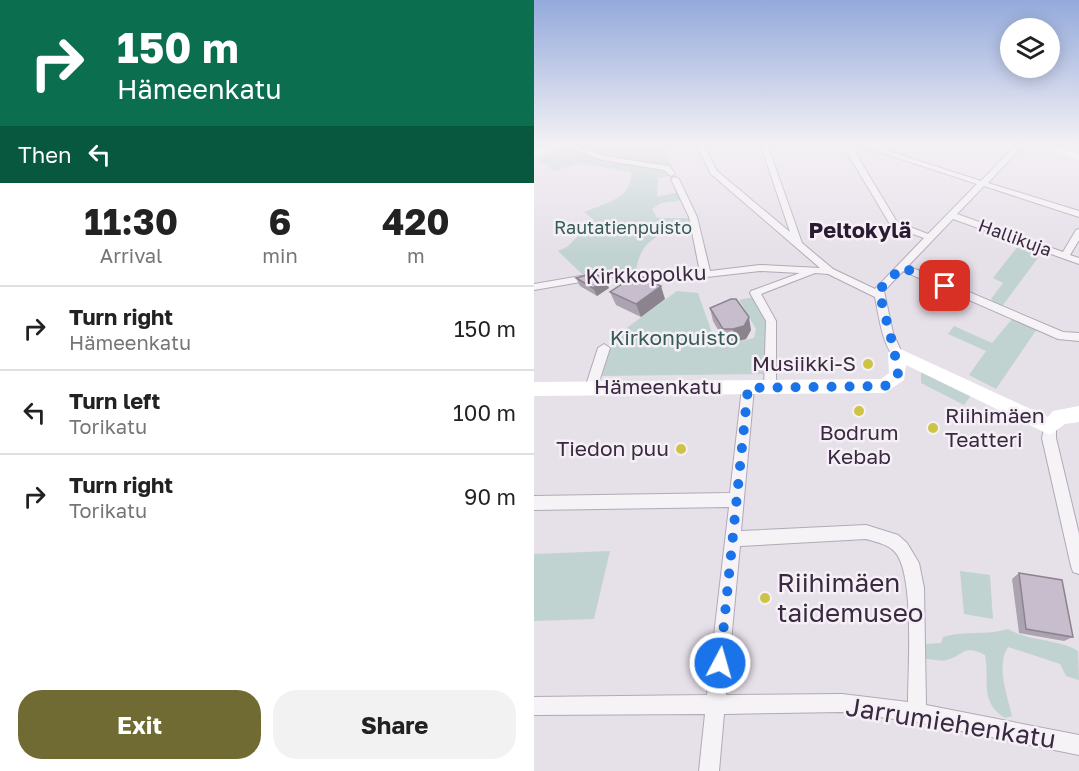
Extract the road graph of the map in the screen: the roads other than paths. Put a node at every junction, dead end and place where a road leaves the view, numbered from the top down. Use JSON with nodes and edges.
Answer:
{"nodes":[{"id":1,"x":676,"y":182,"type":"edge"},
{"id":2,"x":726,"y":182,"type":"edge"},
{"id":3,"x":777,"y":182,"type":"edge"},
{"id":4,"x":871,"y":182,"type":"edge"},
{"id":5,"x":976,"y":182,"type":"edge"},
{"id":6,"x":982,"y":184,"type":"junction"},
{"id":7,"x":1079,"y":214,"type":"edge"},
{"id":8,"x":951,"y":215,"type":"junction"},
{"id":9,"x":1079,"y":232,"type":"edge"},
{"id":10,"x":931,"y":238,"type":"junction"},
{"id":11,"x":798,"y":242,"type":"junction"},
{"id":12,"x":1065,"y":256,"type":"junction"},
{"id":13,"x":1079,"y":261,"type":"edge"},
{"id":14,"x":902,"y":267,"type":"junction"},
{"id":15,"x":812,"y":271,"type":"junction"},
{"id":16,"x":830,"y":271,"type":"junction"},
{"id":17,"x":706,"y":275,"type":"junction"},
{"id":18,"x":534,"y":287,"type":"edge"},
{"id":19,"x":880,"y":295,"type":"junction"},
{"id":20,"x":1079,"y":337,"type":"edge"},
{"id":21,"x":604,"y":348,"type":"dead end"},
{"id":22,"x":896,"y":353,"type":"junction"},
{"id":23,"x":591,"y":388,"type":"junction"},
{"id":24,"x":748,"y":388,"type":"junction"},
{"id":25,"x":770,"y":388,"type":"junction"},
{"id":26,"x":534,"y":389,"type":"edge"},
{"id":27,"x":1079,"y":414,"type":"edge"},
{"id":28,"x":1050,"y":427,"type":"junction"},
{"id":29,"x":736,"y":500,"type":"junction"},
{"id":30,"x":534,"y":503,"type":"edge"},
{"id":31,"x":1076,"y":536,"type":"edge"},
{"id":32,"x":732,"y":539,"type":"junction"},
{"id":33,"x":1079,"y":566,"type":"edge"},
{"id":34,"x":716,"y":705,"type":"junction"},
{"id":35,"x":534,"y":706,"type":"edge"},
{"id":36,"x":917,"y":713,"type":"junction"},
{"id":37,"x":1079,"y":745,"type":"edge"},
{"id":38,"x":709,"y":771,"type":"edge"}],
"edges":[{"from":1,"to":17,"type":"street"},
{"from":2,"to":11,"type":"street"},
{"from":3,"to":11,"type":"street"},
{"from":4,"to":10,"type":"street"},
{"from":5,"to":6,"type":"street"},
{"from":6,"to":7,"type":"street"},
{"from":6,"to":8,"type":"street"},
{"from":8,"to":10,"type":"street"},
{"from":8,"to":12,"type":"street","name":"Hallikuja"},
{"from":9,"to":12,"type":"street"},
{"from":10,"to":14,"type":"street"},
{"from":11,"to":16,"type":"street"},
{"from":12,"to":13,"type":"street","name":"Hallikuja"},
{"from":14,"to":19,"type":"street"},
{"from":14,"to":20,"type":"street"},
{"from":15,"to":16,"type":"street","name":"Kirkkopolku"},
{"from":15,"to":17,"type":"street","name":"Kirkkopolku"},
{"from":15,"to":25,"type":"street"},
{"from":16,"to":19,"type":"street"},
{"from":17,"to":18,"type":"street","name":"Kirkkopolku"},
{"from":19,"to":22,"type":"street"},
{"from":21,"to":23,"type":"street"},
{"from":22,"to":25,"type":"street","name":"Hämeenkatu"},
{"from":22,"to":28,"type":"street"},
{"from":23,"to":24,"type":"street","name":"Hämeenkatu"},
{"from":23,"to":26,"type":"street","name":"Hämeenkatu"},
{"from":24,"to":25,"type":"street","name":"Hämeenkatu"},
{"from":24,"to":29,"type":"street"},
{"from":27,"to":28,"type":"street"},
{"from":28,"to":31,"type":"street"},
{"from":29,"to":30,"type":"street"},
{"from":29,"to":32,"type":"street"},
{"from":31,"to":33,"type":"street"},
{"from":32,"to":34,"type":"street"},
{"from":32,"to":36,"type":"street"},
{"from":34,"to":35,"type":"street","name":"Jarrumiehenkatu"},
{"from":34,"to":36,"type":"street","name":"Jarrumiehenkatu"},
{"from":34,"to":38,"type":"street"},
{"from":36,"to":37,"type":"street","name":"Jarrumiehenkatu"}]}
